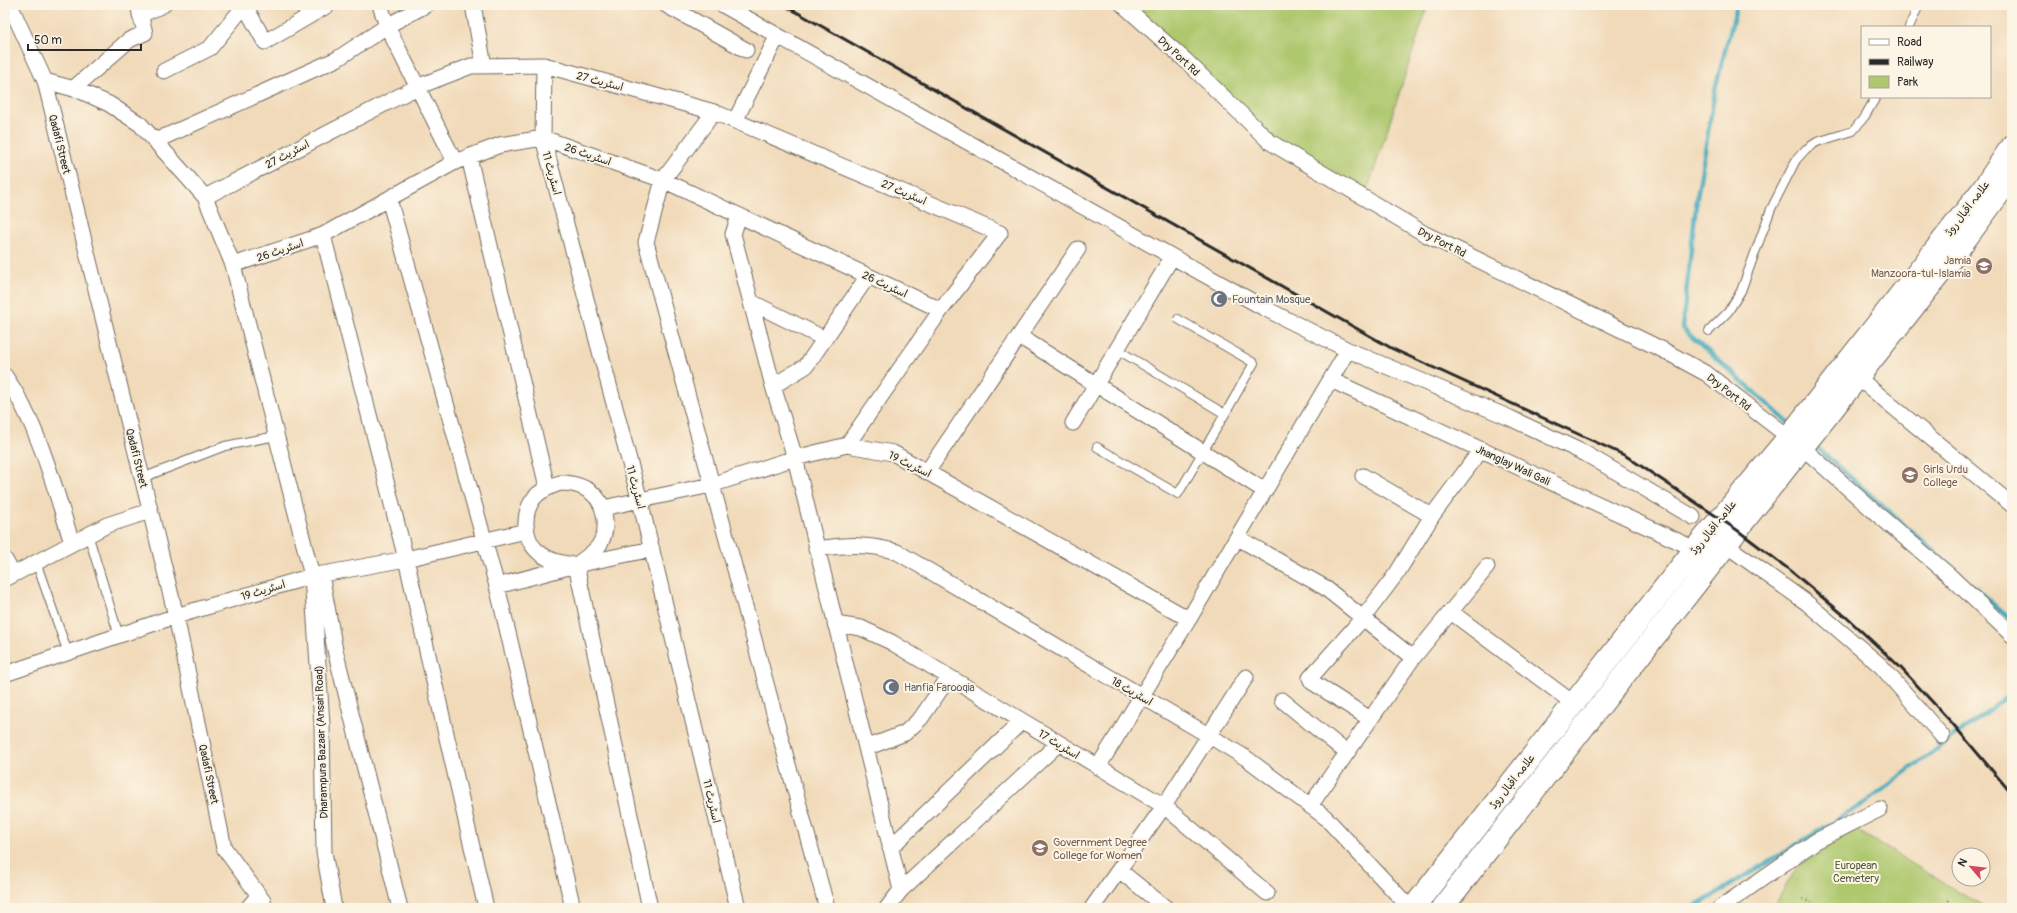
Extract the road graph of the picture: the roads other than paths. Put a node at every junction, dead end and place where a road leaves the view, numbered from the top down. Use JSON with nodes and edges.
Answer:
{"nodes":[{"id":1,"x":10,"y":5,"type":"edge"},
{"id":2,"x":163,"y":5,"type":"edge"},
{"id":3,"x":245,"y":5,"type":"edge"},
{"id":4,"x":328,"y":5,"type":"edge"},
{"id":5,"x":380,"y":5,"type":"edge"},
{"id":6,"x":426,"y":5,"type":"edge"},
{"id":7,"x":473,"y":5,"type":"edge"},
{"id":8,"x":666,"y":5,"type":"edge"},
{"id":9,"x":723,"y":5,"type":"edge"},
{"id":10,"x":1123,"y":5,"type":"edge"},
{"id":11,"x":1919,"y":5,"type":"edge"},
{"id":12,"x":5,"y":10,"type":"edge"},
{"id":13,"x":139,"y":10,"type":"edge"},
{"id":14,"x":387,"y":26,"type":"junction"},
{"id":15,"x":1908,"y":26,"type":"edge"},
{"id":16,"x":775,"y":41,"type":"dead end"},
{"id":17,"x":746,"y":50,"type":"dead end"},
{"id":18,"x":544,"y":65,"type":"junction"},
{"id":19,"x":484,"y":66,"type":"junction"},
{"id":20,"x":164,"y":71,"type":"dead end"},
{"id":21,"x":45,"y":81,"type":"junction"},
{"id":22,"x":417,"y":86,"type":"junction"},
{"id":23,"x":73,"y":89,"type":"junction"},
{"id":24,"x":1875,"y":98,"type":"edge"},
{"id":25,"x":714,"y":112,"type":"junction"},
{"id":26,"x":735,"y":121,"type":"junction"},
{"id":27,"x":543,"y":138,"type":"junction"},
{"id":28,"x":155,"y":141,"type":"junction"},
{"id":29,"x":2011,"y":150,"type":"edge"},
{"id":30,"x":462,"y":159,"type":"junction"},
{"id":31,"x":2012,"y":176,"type":"edge"},
{"id":32,"x":663,"y":180,"type":"junction"},
{"id":33,"x":205,"y":197,"type":"junction"},
{"id":34,"x":389,"y":199,"type":"junction"},
{"id":35,"x":739,"y":216,"type":"junction"},
{"id":36,"x":323,"y":235,"type":"junction"},
{"id":37,"x":1078,"y":249,"type":"dead end"},
{"id":38,"x":1172,"y":257,"type":"junction"},
{"id":39,"x":233,"y":266,"type":"junction"},
{"id":40,"x":868,"y":276,"type":"junction"},
{"id":41,"x":751,"y":302,"type":"junction"},
{"id":42,"x":941,"y":310,"type":"junction"},
{"id":43,"x":1178,"y":319,"type":"dead end"},
{"id":44,"x":1709,"y":331,"type":"dead end"},
{"id":45,"x":1019,"y":336,"type":"junction"},
{"id":46,"x":825,"y":339,"type":"junction"},
{"id":47,"x":1118,"y":350,"type":"junction"},
{"id":48,"x":1348,"y":350,"type":"junction"},
{"id":49,"x":5,"y":376,"type":"edge"},
{"id":50,"x":1858,"y":377,"type":"junction"},
{"id":51,"x":1331,"y":380,"type":"junction"},
{"id":52,"x":1097,"y":385,"type":"junction"},
{"id":53,"x":773,"y":386,"type":"junction"},
{"id":54,"x":1225,"y":414,"type":"junction"},
{"id":55,"x":1073,"y":422,"type":"dead end"},
{"id":56,"x":276,"y":436,"type":"junction"},
{"id":57,"x":1796,"y":443,"type":"junction"},
{"id":58,"x":847,"y":445,"type":"junction"},
{"id":59,"x":1097,"y":447,"type":"dead end"},
{"id":60,"x":1481,"y":450,"type":"junction"},
{"id":61,"x":1204,"y":452,"type":"junction"},
{"id":62,"x":795,"y":458,"type":"junction"},
{"id":63,"x":927,"y":472,"type":"junction"},
{"id":64,"x":1363,"y":476,"type":"dead end"},
{"id":65,"x":142,"y":478,"type":"junction"},
{"id":66,"x":711,"y":485,"type":"junction"},
{"id":67,"x":548,"y":487,"type":"junction"},
{"id":68,"x":1265,"y":491,"type":"junction"},
{"id":69,"x":640,"y":501,"type":"junction"},
{"id":70,"x":2012,"y":505,"type":"edge"},
{"id":71,"x":603,"y":508,"type":"junction"},
{"id":72,"x":150,"y":511,"type":"junction"},
{"id":73,"x":1432,"y":516,"type":"junction"},
{"id":74,"x":1693,"y":516,"type":"dead end"},
{"id":75,"x":526,"y":531,"type":"junction"},
{"id":76,"x":88,"y":534,"type":"junction"},
{"id":77,"x":1238,"y":538,"type":"junction"},
{"id":78,"x":485,"y":540,"type":"junction"},
{"id":79,"x":72,"y":542,"type":"junction"},
{"id":80,"x":1726,"y":546,"type":"junction"},
{"id":81,"x":652,"y":549,"type":"junction"},
{"id":82,"x":816,"y":549,"type":"junction"},
{"id":83,"x":1695,"y":549,"type":"junction"},
{"id":84,"x":406,"y":559,"type":"junction"},
{"id":85,"x":5,"y":560,"type":"edge"},
{"id":86,"x":36,"y":562,"type":"junction"},
{"id":87,"x":576,"y":565,"type":"junction"},
{"id":88,"x":1487,"y":568,"type":"dead end"},
{"id":89,"x":317,"y":575,"type":"junction"},
{"id":90,"x":9,"y":576,"type":"edge"},
{"id":91,"x":497,"y":586,"type":"junction"},
{"id":92,"x":1451,"y":612,"type":"junction"},
{"id":93,"x":176,"y":616,"type":"junction"},
{"id":94,"x":1363,"y":618,"type":"junction"},
{"id":95,"x":1189,"y":619,"type":"junction"},
{"id":96,"x":835,"y":624,"type":"junction"},
{"id":97,"x":2012,"y":635,"type":"edge"},
{"id":98,"x":119,"y":636,"type":"junction"},
{"id":99,"x":68,"y":653,"type":"junction"},
{"id":100,"x":1413,"y":658,"type":"junction"},
{"id":101,"x":5,"y":674,"type":"edge"},
{"id":102,"x":948,"y":677,"type":"junction"},
{"id":103,"x":1246,"y":677,"type":"dead end"},
{"id":104,"x":1140,"y":696,"type":"junction"},
{"id":105,"x":1282,"y":700,"type":"dead end"},
{"id":106,"x":1573,"y":703,"type":"junction"},
{"id":107,"x":1370,"y":719,"type":"junction"},
{"id":108,"x":1022,"y":721,"type":"junction"},
{"id":109,"x":1208,"y":735,"type":"junction"},
{"id":110,"x":1942,"y":736,"type":"dead end"},
{"id":111,"x":1059,"y":744,"type":"junction"},
{"id":112,"x":866,"y":748,"type":"junction"},
{"id":113,"x":1347,"y":753,"type":"junction"},
{"id":114,"x":1098,"y":767,"type":"junction"},
{"id":115,"x":1164,"y":806,"type":"junction"},
{"id":116,"x":1310,"y":806,"type":"junction"},
{"id":117,"x":1880,"y":809,"type":"dead end"},
{"id":118,"x":890,"y":848,"type":"junction"},
{"id":119,"x":1452,"y":860,"type":"junction"},
{"id":120,"x":1119,"y":870,"type":"junction"},
{"id":121,"x":1470,"y":873,"type":"junction"},
{"id":122,"x":901,"y":890,"type":"junction"},
{"id":123,"x":1267,"y":893,"type":"dead end"},
{"id":124,"x":261,"y":902,"type":"edge"},
{"id":125,"x":248,"y":908,"type":"edge"},
{"id":126,"x":334,"y":908,"type":"edge"},
{"id":127,"x":400,"y":908,"type":"edge"},
{"id":128,"x":486,"y":908,"type":"edge"},
{"id":129,"x":573,"y":908,"type":"edge"},
{"id":130,"x":650,"y":908,"type":"edge"},
{"id":131,"x":738,"y":908,"type":"edge"},
{"id":132,"x":827,"y":908,"type":"edge"},
{"id":133,"x":887,"y":908,"type":"edge"},
{"id":134,"x":1092,"y":908,"type":"edge"},
{"id":135,"x":1166,"y":908,"type":"edge"},
{"id":136,"x":1411,"y":908,"type":"edge"},
{"id":137,"x":1442,"y":908,"type":"edge"},
{"id":138,"x":1720,"y":908,"type":"edge"}],
"edges":[{"from":1,"to":12,"type":"street"},
{"from":1,"to":21,"type":"street","name":"Qadafi Street"},
{"from":2,"to":13,"type":"street"},
{"from":3,"to":4,"type":"street"},
{"from":3,"to":20,"type":"street"},
{"from":5,"to":14,"type":"street"},
{"from":6,"to":14,"type":"street"},
{"from":7,"to":19,"type":"street"},
{"from":8,"to":17,"type":"street"},
{"from":9,"to":38,"type":"street"},
{"from":10,"to":57,"type":"street","name":"Dry Port Rd"},
{"from":11,"to":15,"type":"lane"},
{"from":13,"to":23,"type":"street"},
{"from":14,"to":22,"type":"street"},
{"from":14,"to":28,"type":"street"},
{"from":16,"to":26,"type":"street"},
{"from":18,"to":19,"type":"street","name":"اسٹریٹ 27"},
{"from":18,"to":25,"type":"street","name":"اسٹریٹ 27"},
{"from":18,"to":27,"type":"street","name":"اسٹریٹ 11"},
{"from":19,"to":22,"type":"street","name":"اسٹریٹ 27"},
{"from":21,"to":23,"type":"street"},
{"from":21,"to":65,"type":"street","name":"Qadafi Street"},
{"from":22,"to":30,"type":"street"},
{"from":22,"to":33,"type":"street","name":"اسٹریٹ 27"},
{"from":23,"to":28,"type":"street"},
{"from":24,"to":44,"type":"lane"},
{"from":25,"to":26,"type":"street","name":"اسٹریٹ 27"},
{"from":25,"to":32,"type":"street"},
{"from":26,"to":42,"type":"street","name":"اسٹریٹ 27"},
{"from":27,"to":30,"type":"street","name":"اسٹریٹ 26"},
{"from":27,"to":32,"type":"street","name":"اسٹریٹ 26"},
{"from":27,"to":69,"type":"street","name":"اسٹریٹ 11"},
{"from":28,"to":33,"type":"street"},
{"from":29,"to":57,"type":"main road","name":"علامہ اقبال روڈ"},
{"from":30,"to":34,"type":"street","name":"اسٹریٹ 26"},
{"from":30,"to":67,"type":"street"},
{"from":31,"to":50,"type":"main road","name":"علامہ اقبال روڈ"},
{"from":32,"to":35,"type":"street","name":"اسٹریٹ 26"},
{"from":32,"to":66,"type":"street"},
{"from":33,"to":39,"type":"street"},
{"from":34,"to":36,"type":"street","name":"اسٹریٹ 26"},
{"from":34,"to":78,"type":"street"},
{"from":35,"to":40,"type":"street","name":"اسٹریٹ 26"},
{"from":35,"to":41,"type":"street"},
{"from":36,"to":39,"type":"street","name":"اسٹریٹ 26"},
{"from":36,"to":84,"type":"street"},
{"from":37,"to":45,"type":"street"},
{"from":38,"to":47,"type":"street"},
{"from":38,"to":48,"type":"street"},
{"from":39,"to":56,"type":"street"},
{"from":40,"to":42,"type":"street","name":"اسٹریٹ 26"},
{"from":40,"to":46,"type":"street"},
{"from":41,"to":46,"type":"street"},
{"from":41,"to":53,"type":"street"},
{"from":42,"to":58,"type":"street"},
{"from":43,"to":54,"type":"lane"},
{"from":45,"to":52,"type":"street"},
{"from":45,"to":63,"type":"street"},
{"from":46,"to":53,"type":"street"},
{"from":47,"to":52,"type":"street"},
{"from":47,"to":54,"type":"lane"},
{"from":48,"to":51,"type":"street"},
{"from":48,"to":74,"type":"street"},
{"from":49,"to":79,"type":"street"},
{"from":50,"to":57,"type":"main road","name":"علامہ اقبال روڈ"},
{"from":50,"to":70,"type":"street"},
{"from":51,"to":60,"type":"street","name":"Jhanglay Wali Gali"},
{"from":51,"to":68,"type":"street"},
{"from":52,"to":55,"type":"street"},
{"from":52,"to":61,"type":"street"},
{"from":53,"to":62,"type":"street"},
{"from":54,"to":61,"type":"lane"},
{"from":56,"to":65,"type":"lane"},
{"from":56,"to":89,"type":"street"},
{"from":57,"to":80,"type":"main road","name":"علامہ اقبال روڈ"},
{"from":57,"to":83,"type":"main road","name":"علامہ اقبال روڈ"},
{"from":57,"to":97,"type":"street","name":"Dry Port Rd"},
{"from":58,"to":62,"type":"street","name":"اسٹریٹ 19"},
{"from":58,"to":63,"type":"street","name":"اسٹریٹ 19"},
{"from":59,"to":61,"type":"lane"},
{"from":60,"to":73,"type":"street"},
{"from":60,"to":83,"type":"street","name":"Jhanglay Wali Gali"},
{"from":61,"to":68,"type":"street"},
{"from":62,"to":66,"type":"street","name":"اسٹریٹ 19"},
{"from":62,"to":82,"type":"street"},
{"from":63,"to":95,"type":"street","name":"اسٹریٹ 19"},
{"from":64,"to":73,"type":"street"},
{"from":65,"to":72,"type":"street","name":"Qadafi Street"},
{"from":66,"to":69,"type":"street","name":"اسٹریٹ 19"},
{"from":66,"to":132,"type":"street"},
{"from":67,"to":71,"type":"street"},
{"from":67,"to":75,"type":"street"},
{"from":68,"to":77,"type":"street"},
{"from":69,"to":71,"type":"street","name":"اسٹریٹ 19"},
{"from":69,"to":81,"type":"street","name":"اسٹریٹ 11"},
{"from":71,"to":87,"type":"street"},
{"from":72,"to":76,"type":"street"},
{"from":72,"to":93,"type":"street","name":"Qadafi Street"},
{"from":73,"to":94,"type":"street"},
{"from":75,"to":78,"type":"street","name":"اسٹریٹ 19"},
{"from":75,"to":87,"type":"street"},
{"from":76,"to":79,"type":"street"},
{"from":76,"to":98,"type":"lane"},
{"from":77,"to":94,"type":"street"},
{"from":77,"to":95,"type":"street"},
{"from":78,"to":84,"type":"street","name":"اسٹریٹ 19"},
{"from":78,"to":91,"type":"street"},
{"from":79,"to":86,"type":"street"},
{"from":80,"to":110,"type":"street"},
{"from":80,"to":121,"type":"main road","name":"علامہ اقبال روڈ"},
{"from":81,"to":87,"type":"street"},
{"from":81,"to":131,"type":"street","name":"اسٹریٹ 11"},
{"from":82,"to":96,"type":"street"},
{"from":82,"to":104,"type":"street","name":"اسٹریٹ 18"},
{"from":83,"to":106,"type":"main road","name":"علامہ اقبال روڈ"},
{"from":84,"to":89,"type":"street","name":"اسٹریٹ 19"},
{"from":84,"to":128,"type":"street"},
{"from":85,"to":90,"type":"street"},
{"from":86,"to":90,"type":"street"},
{"from":86,"to":99,"type":"lane"},
{"from":87,"to":91,"type":"street"},
{"from":87,"to":130,"type":"street"},
{"from":88,"to":92,"type":"street"},
{"from":89,"to":93,"type":"street","name":"اسٹریٹ 19"},
{"from":89,"to":126,"type":"street","name":"Dharampura Bazaar (Ansari Road)"},
{"from":89,"to":127,"type":"street"},
{"from":91,"to":129,"type":"street"},
{"from":92,"to":100,"type":"street"},
{"from":92,"to":106,"type":"street"},
{"from":93,"to":98,"type":"street","name":"اسٹریٹ 19"},
{"from":93,"to":124,"type":"street","name":"Qadafi Street"},
{"from":94,"to":100,"type":"street"},
{"from":94,"to":107,"type":"street"},
{"from":95,"to":104,"type":"street"},
{"from":96,"to":102,"type":"street","name":"اسٹریٹ 17"},
{"from":96,"to":112,"type":"street"},
{"from":98,"to":99,"type":"street","name":"اسٹریٹ 19"},
{"from":99,"to":101,"type":"street","name":"اسٹریٹ 19"},
{"from":100,"to":107,"type":"street"},
{"from":102,"to":108,"type":"street","name":"اسٹریٹ 17"},
{"from":102,"to":112,"type":"street"},
{"from":103,"to":109,"type":"street"},
{"from":104,"to":109,"type":"street","name":"اسٹریٹ 18"},
{"from":104,"to":114,"type":"street"},
{"from":105,"to":113,"type":"street"},
{"from":106,"to":119,"type":"main road","name":"علامہ اقبال روڈ"},
{"from":107,"to":113,"type":"street"},
{"from":108,"to":111,"type":"street","name":"اسٹریٹ 17"},
{"from":108,"to":118,"type":"street"},
{"from":109,"to":115,"type":"street"},
{"from":109,"to":116,"type":"street","name":"اسٹریٹ 18"},
{"from":111,"to":114,"type":"street","name":"اسٹریٹ 17"},
{"from":111,"to":122,"type":"street"},
{"from":112,"to":118,"type":"street"},
{"from":113,"to":116,"type":"street"},
{"from":114,"to":115,"type":"street","name":"اسٹریٹ 17"},
{"from":115,"to":120,"type":"street"},
{"from":115,"to":123,"type":"street","name":"اسٹریٹ 17"},
{"from":116,"to":136,"type":"street","name":"اسٹریٹ 18"},
{"from":117,"to":138,"type":"street"},
{"from":118,"to":122,"type":"street"},
{"from":119,"to":121,"type":"main road"},
{"from":119,"to":136,"type":"main road","name":"علامہ اقبال روڈ"},
{"from":120,"to":134,"type":"street"},
{"from":120,"to":135,"type":"street"},
{"from":121,"to":137,"type":"main road","name":"علامہ اقبال روڈ"},
{"from":122,"to":133,"type":"street"},
{"from":124,"to":125,"type":"street"}]}
